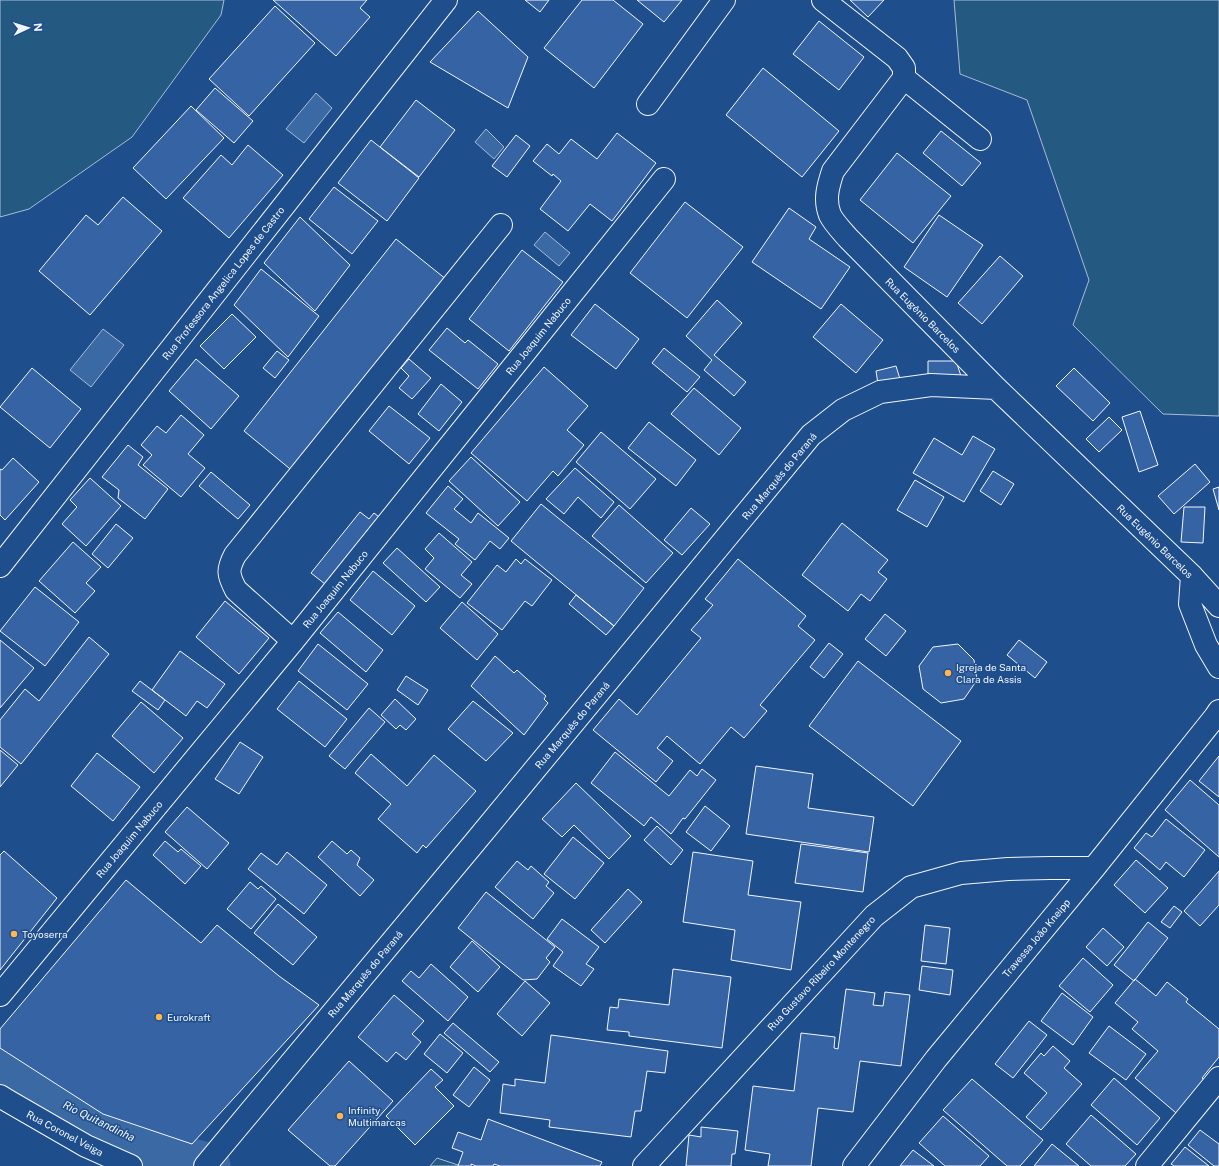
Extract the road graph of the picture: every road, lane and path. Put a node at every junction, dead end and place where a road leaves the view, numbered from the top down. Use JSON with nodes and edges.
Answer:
{"nodes":[{"id":1,"x":446,"y":0,"type":"edge"},
{"id":2,"x":724,"y":0,"type":"edge"},
{"id":3,"x":823,"y":0,"type":"edge"},
{"id":4,"x":904,"y":78,"type":"junction"},
{"id":5,"x":648,"y":104,"type":"dead end"},
{"id":6,"x":980,"y":139,"type":"dead end"},
{"id":7,"x":664,"y":179,"type":"dead end"},
{"id":8,"x":501,"y":225,"type":"dead end"},
{"id":9,"x":996,"y":388,"type":"junction"},
{"id":10,"x":0,"y":566,"type":"edge"},
{"id":11,"x":1192,"y":576,"type":"junction"},
{"id":12,"x":1219,"y":606,"type":"edge"},
{"id":13,"x":293,"y":641,"type":"junction"},
{"id":14,"x":1219,"y":667,"type":"edge"},
{"id":15,"x":1219,"y":711,"type":"edge"},
{"id":16,"x":1094,"y":868,"type":"junction"},
{"id":17,"x":0,"y":995,"type":"edge"},
{"id":18,"x":1219,"y":1078,"type":"edge"},
{"id":19,"x":0,"y":1096,"type":"edge"},
{"id":20,"x":131,"y":1166,"type":"edge"},
{"id":21,"x":205,"y":1166,"type":"edge"},
{"id":22,"x":644,"y":1166,"type":"edge"},
{"id":23,"x":854,"y":1166,"type":"edge"},
{"id":24,"x":1147,"y":1166,"type":"edge"}],
"edges":[{"from":1,"to":10,"type":"street","name":"Rua Professora Angelica Lopes de Castro"},
{"from":2,"to":5,"type":"street"},
{"from":3,"to":4,"type":"street"},
{"from":4,"to":6,"type":"street"},
{"from":4,"to":9,"type":"street","name":"Rua Eugênio Barcelos"},
{"from":7,"to":13,"type":"street","name":"Rua Joaquim Nabuco"},
{"from":8,"to":13,"type":"street"},
{"from":9,"to":11,"type":"street","name":"Rua Eugênio Barcelos"},
{"from":9,"to":21,"type":"street","name":"Rua Marquês do Paraná"},
{"from":11,"to":12,"type":"street","name":"Rua Eugênio Barcelos"},
{"from":11,"to":14,"type":"street"},
{"from":13,"to":17,"type":"street","name":"Rua Joaquim Nabuco"},
{"from":15,"to":16,"type":"street","name":"Travessa João Kneipp"},
{"from":16,"to":22,"type":"street","name":"Rua Gustavo Ribeiro Montenegro"},
{"from":16,"to":23,"type":"street","name":"Travessa João Kneipp"},
{"from":18,"to":24,"type":"street"},
{"from":19,"to":20,"type":"street","name":"Rua Coronel Veiga"}]}
